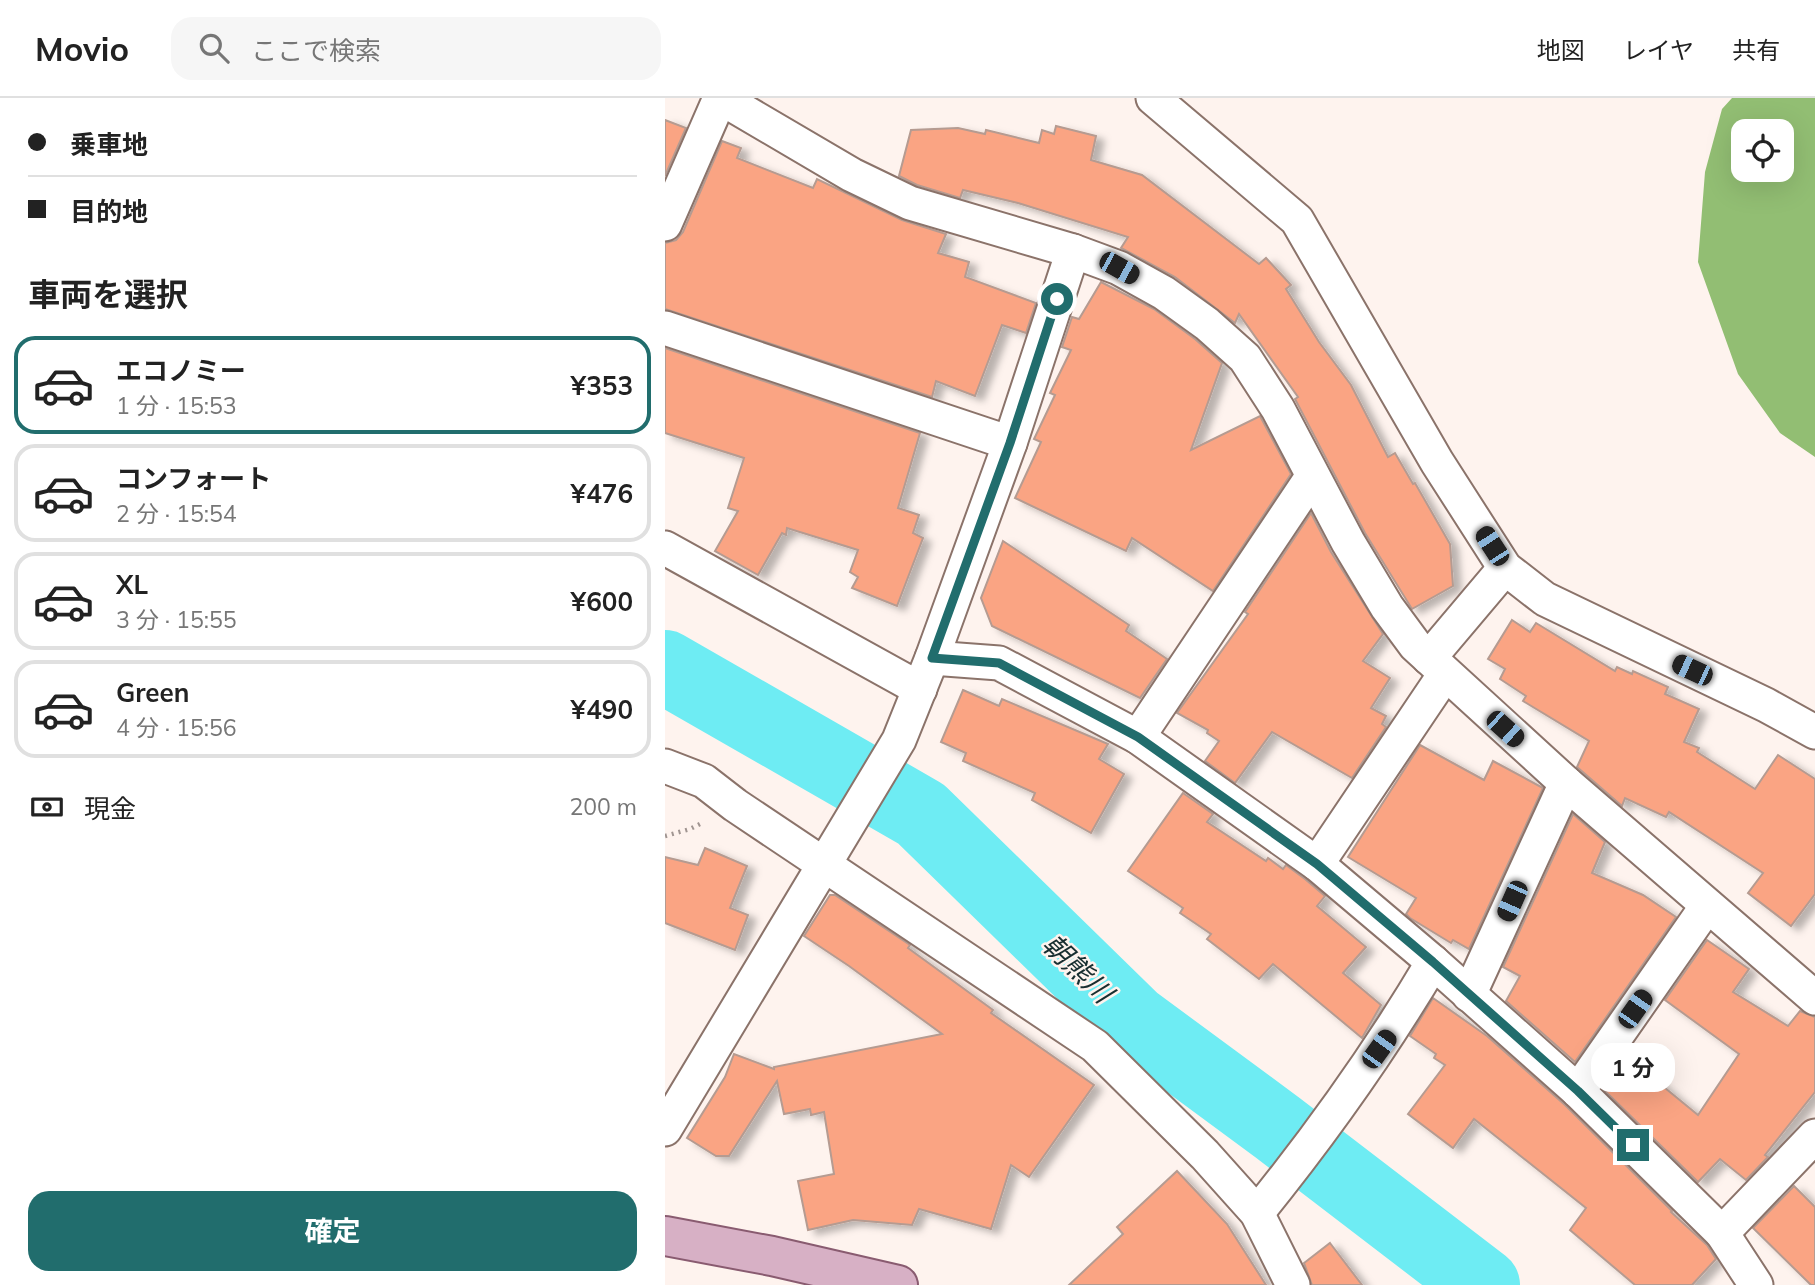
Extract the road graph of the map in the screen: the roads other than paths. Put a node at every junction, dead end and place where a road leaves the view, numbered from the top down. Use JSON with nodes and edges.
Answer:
{"nodes":[{"id":1,"x":721,"y":98,"type":"edge"},
{"id":2,"x":1153,"y":98,"type":"edge"},
{"id":3,"x":665,"y":224,"type":"edge"},
{"id":4,"x":1073,"y":251,"type":"junction"},
{"id":5,"x":665,"y":328,"type":"edge"},
{"id":6,"x":1010,"y":443,"type":"junction"},
{"id":7,"x":1312,"y":477,"type":"junction"},
{"id":8,"x":665,"y":548,"type":"edge"},
{"id":9,"x":1505,"y":568,"type":"junction"},
{"id":10,"x":932,"y":658,"type":"junction"},
{"id":11,"x":1437,"y":666,"type":"junction"},
{"id":12,"x":920,"y":689,"type":"junction"},
{"id":13,"x":1815,"y":732,"type":"edge"},
{"id":14,"x":1138,"y":737,"type":"junction"},
{"id":15,"x":665,"y":766,"type":"edge"},
{"id":16,"x":1566,"y":783,"type":"junction"},
{"id":17,"x":828,"y":860,"type":"junction"},
{"id":18,"x":1317,"y":864,"type":"junction"},
{"id":19,"x":1707,"y":906,"type":"junction"},
{"id":20,"x":1433,"y":962,"type":"junction"},
{"id":21,"x":1469,"y":995,"type":"junction"},
{"id":22,"x":1815,"y":998,"type":"edge"},
{"id":23,"x":1578,"y":1091,"type":"junction"},
{"id":24,"x":665,"y":1129,"type":"edge"},
{"id":25,"x":1815,"y":1136,"type":"edge"},
{"id":26,"x":1257,"y":1213,"type":"junction"},
{"id":27,"x":1722,"y":1233,"type":"junction"},
{"id":28,"x":665,"y":1236,"type":"edge"},
{"id":29,"x":898,"y":1285,"type":"edge"},
{"id":30,"x":1293,"y":1285,"type":"edge"},
{"id":31,"x":1756,"y":1285,"type":"edge"}],
"edges":[{"from":1,"to":3,"type":"street"},
{"from":1,"to":4,"type":"street"},
{"from":2,"to":9,"type":"street"},
{"from":4,"to":6,"type":"street"},
{"from":4,"to":7,"type":"street"},
{"from":5,"to":6,"type":"street"},
{"from":6,"to":10,"type":"street"},
{"from":7,"to":11,"type":"street"},
{"from":7,"to":14,"type":"street"},
{"from":8,"to":12,"type":"street"},
{"from":9,"to":11,"type":"street"},
{"from":9,"to":13,"type":"street"},
{"from":10,"to":12,"type":"street"},
{"from":10,"to":14,"type":"street"},
{"from":11,"to":16,"type":"street"},
{"from":11,"to":18,"type":"street"},
{"from":12,"to":17,"type":"street"},
{"from":14,"to":18,"type":"street"},
{"from":15,"to":17,"type":"street"},
{"from":16,"to":19,"type":"street"},
{"from":16,"to":21,"type":"street"},
{"from":17,"to":24,"type":"street"},
{"from":17,"to":26,"type":"street"},
{"from":18,"to":20,"type":"street"},
{"from":19,"to":22,"type":"street"},
{"from":19,"to":23,"type":"street"},
{"from":20,"to":21,"type":"street"},
{"from":20,"to":26,"type":"street"},
{"from":21,"to":23,"type":"street"},
{"from":23,"to":27,"type":"street"},
{"from":25,"to":27,"type":"street"},
{"from":26,"to":30,"type":"street"},
{"from":27,"to":31,"type":"street"},
{"from":28,"to":29,"type":"main road"}]}
